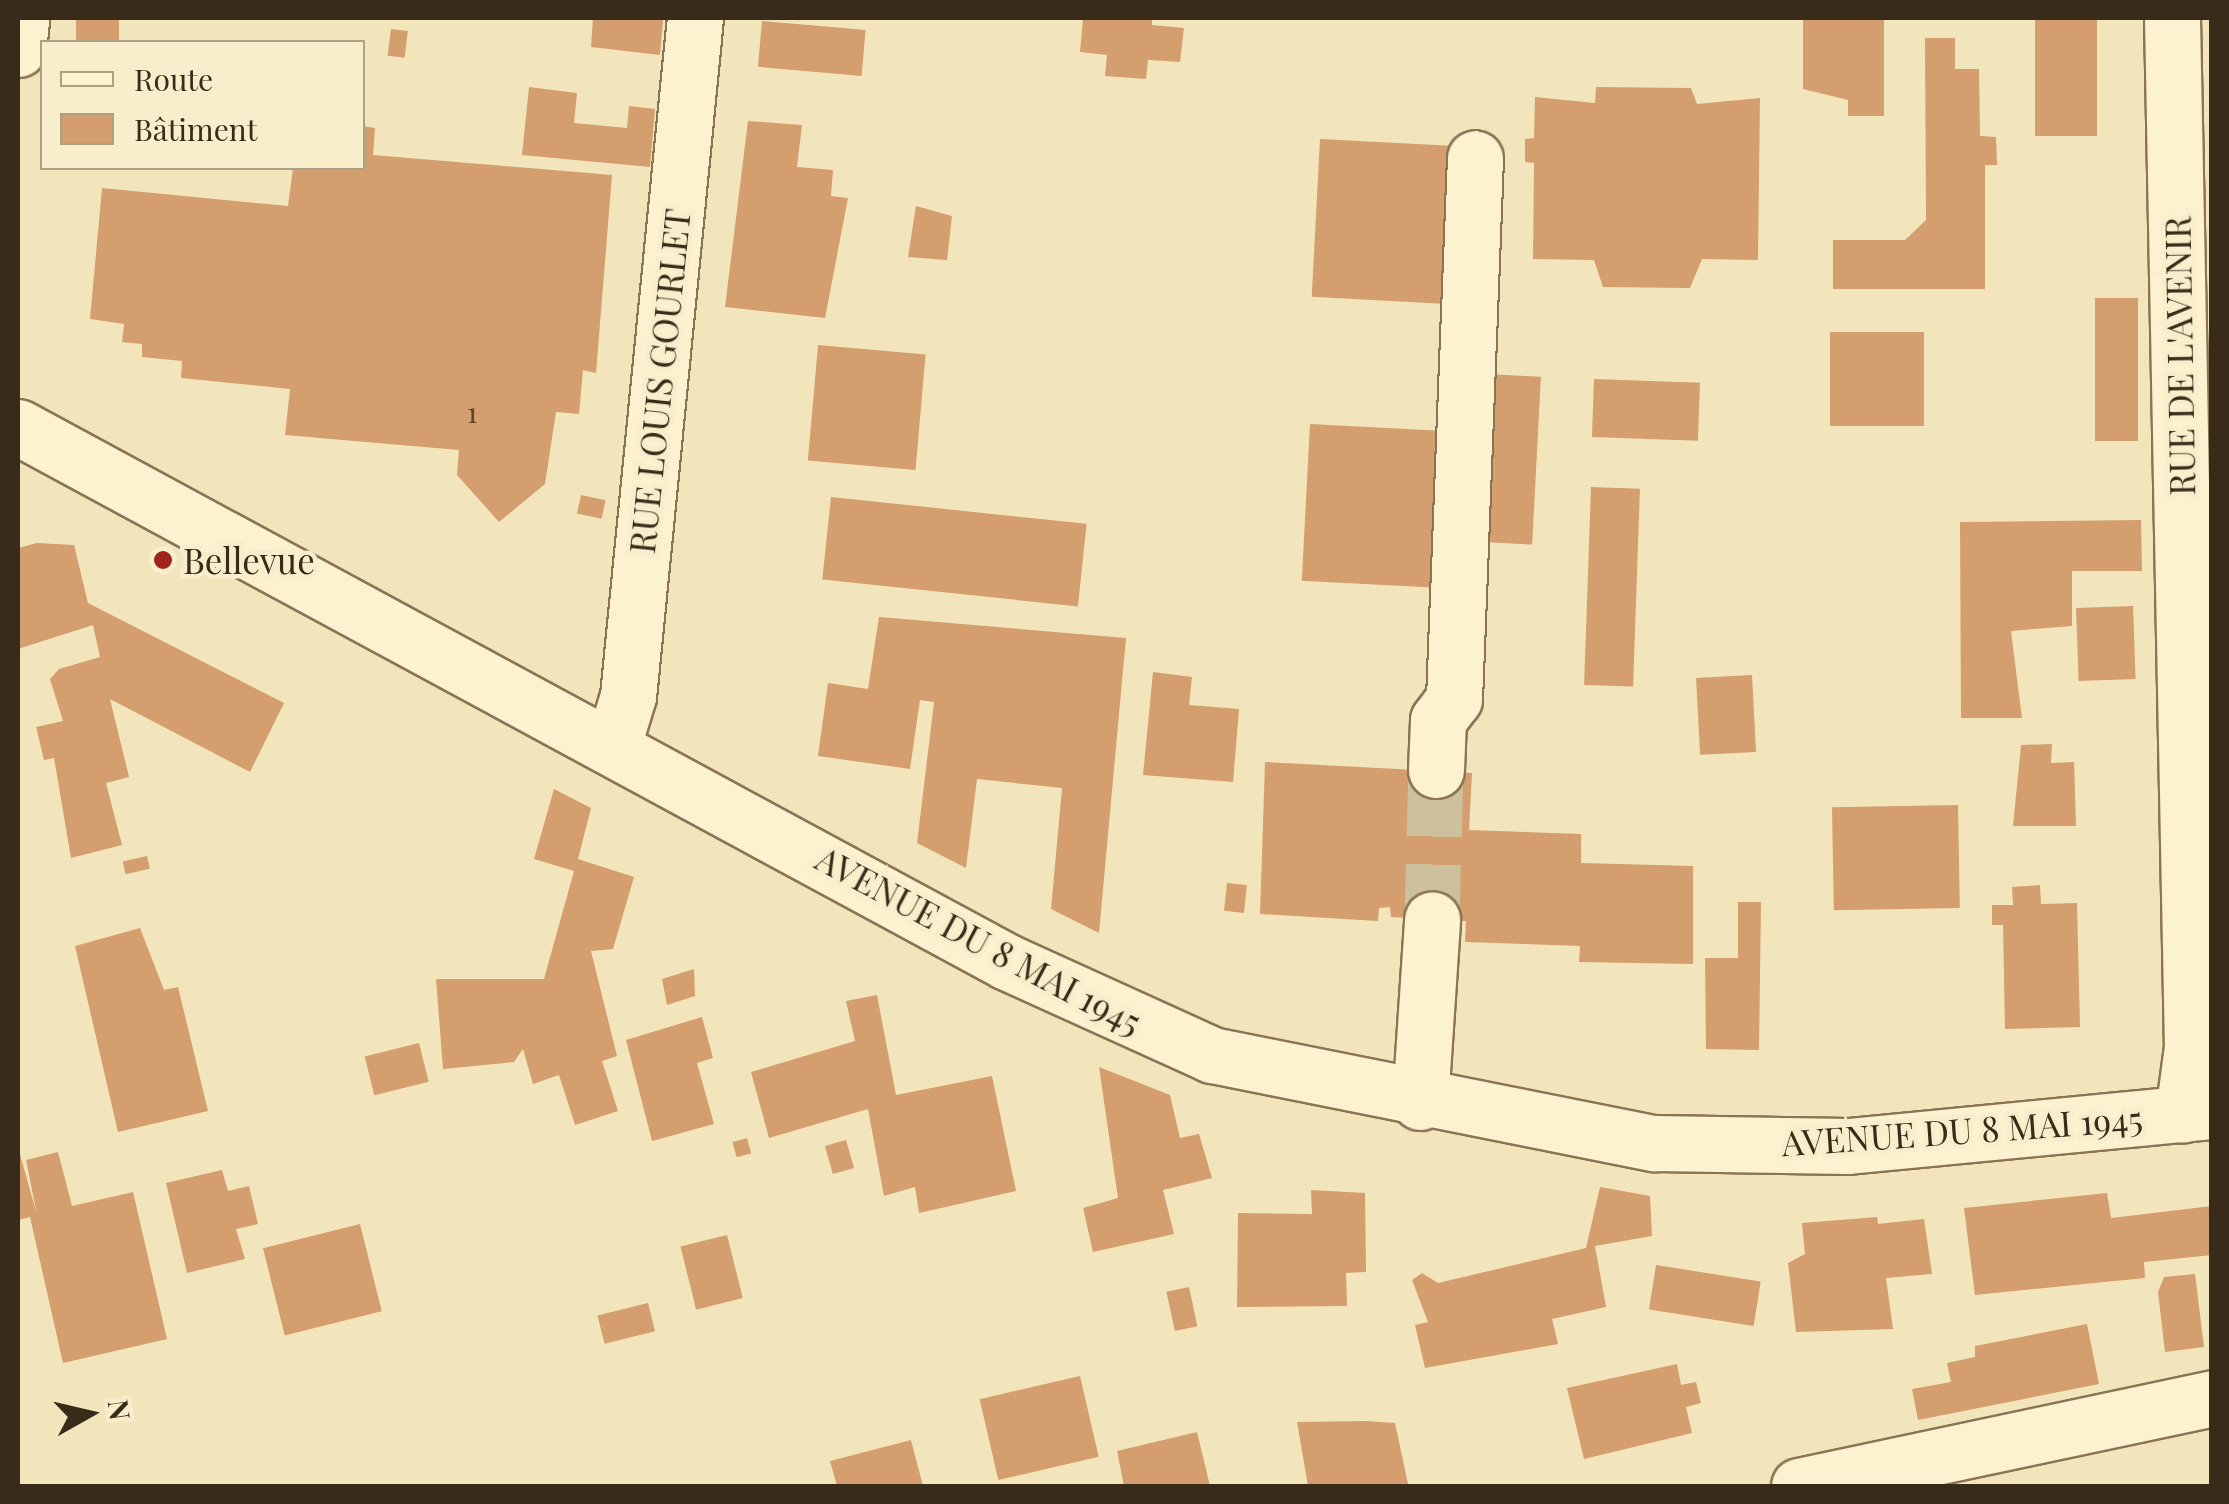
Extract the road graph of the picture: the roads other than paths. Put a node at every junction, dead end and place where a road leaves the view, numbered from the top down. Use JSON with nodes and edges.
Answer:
{"nodes":[{"id":1,"x":21,"y":18,"type":"edge"},
{"id":2,"x":695,"y":18,"type":"edge"},
{"id":3,"x":2172,"y":18,"type":"edge"},
{"id":4,"x":18,"y":49,"type":"edge"},
{"id":5,"x":1476,"y":158,"type":"dead end"},
{"id":6,"x":30,"y":452,"type":"edge"},
{"id":7,"x":614,"y":742,"type":"junction"},
{"id":8,"x":1436,"y":770,"type":"tunnel mouth"},
{"id":9,"x":1432,"y":919,"type":"tunnel mouth"},
{"id":10,"x":1420,"y":1102,"type":"junction"},
{"id":11,"x":2197,"y":1112,"type":"edge"},
{"id":12,"x":2212,"y":1398,"type":"edge"},
{"id":13,"x":1799,"y":1486,"type":"edge"}],
"edges":[{"from":1,"to":4,"type":"street"},
{"from":2,"to":7,"type":"street","name":"RUE LOUIS GOURLET"},
{"from":3,"to":11,"type":"street","name":"RUE DE L'AVENIR"},
{"from":5,"to":8,"type":"street"},
{"from":6,"to":7,"type":"street","name":"AVENUE DU 8 MAI 1945"},
{"from":7,"to":10,"type":"street","name":"AVENUE DU 8 MAI 1945"},
{"from":9,"to":10,"type":"street"},
{"from":10,"to":11,"type":"street","name":"AVENUE DU 8 MAI 1945"},
{"from":12,"to":13,"type":"street"}]}
